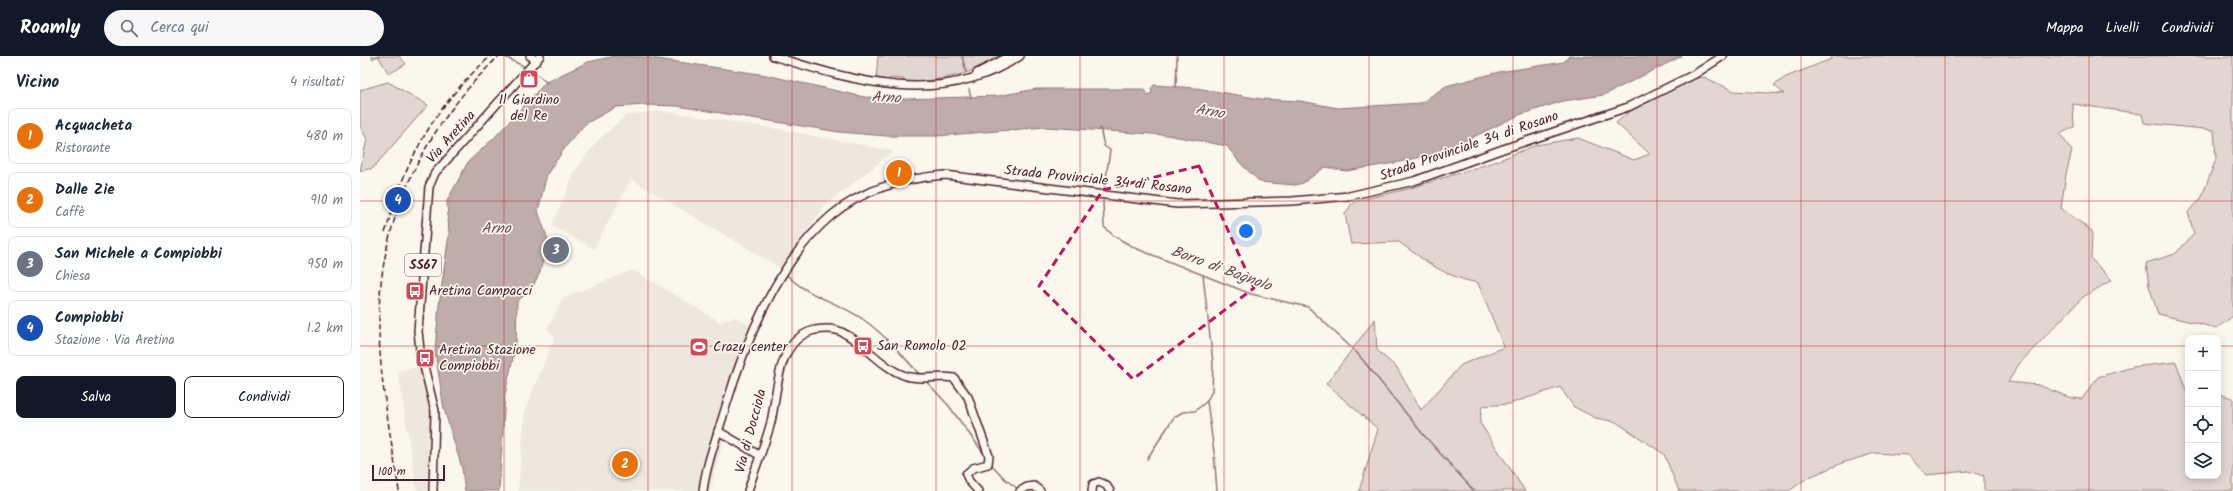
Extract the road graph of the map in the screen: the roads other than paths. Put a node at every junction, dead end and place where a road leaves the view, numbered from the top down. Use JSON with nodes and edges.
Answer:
{"nodes":[{"id":1,"x":530,"y":56,"type":"edge"},
{"id":2,"x":773,"y":56,"type":"edge"},
{"id":3,"x":1010,"y":56,"type":"edge"},
{"id":4,"x":1020,"y":56,"type":"edge"},
{"id":5,"x":1723,"y":56,"type":"edge"},
{"id":6,"x":538,"y":58,"type":"edge"},
{"id":7,"x":934,"y":85,"type":"junction"},
{"id":8,"x":718,"y":431,"type":"junction"},
{"id":9,"x":760,"y":455,"type":"junction"},
{"id":10,"x":433,"y":491,"type":"edge"},
{"id":11,"x":702,"y":491,"type":"edge"},
{"id":12,"x":748,"y":491,"type":"edge"},
{"id":13,"x":978,"y":491,"type":"edge"},
{"id":14,"x":1020,"y":491,"type":"edge"},
{"id":15,"x":1040,"y":491,"type":"edge"},
{"id":16,"x":1092,"y":491,"type":"edge"},
{"id":17,"x":1110,"y":491,"type":"edge"}],
"edges":[{"from":1,"to":6,"type":"main road"},
{"from":2,"to":7,"type":"main road"},
{"from":3,"to":7,"type":"main road"},
{"from":4,"to":7,"type":"main road"},
{"from":5,"to":8,"type":"main road","name":"Strada Provinciale 34 di Rosano"},
{"from":6,"to":10,"type":"main road","name":"Via Aretina","number":"SS67"},
{"from":8,"to":9,"type":"main road"},
{"from":8,"to":11,"type":"main road","name":"Strada Provinciale 34 di Rosano"},
{"from":9,"to":12,"type":"main road","name":"Via di Docciola"},
{"from":9,"to":13,"type":"main road","name":"Via di Docciola"},
{"from":14,"to":15,"type":"main road"},
{"from":16,"to":17,"type":"main road"}]}
